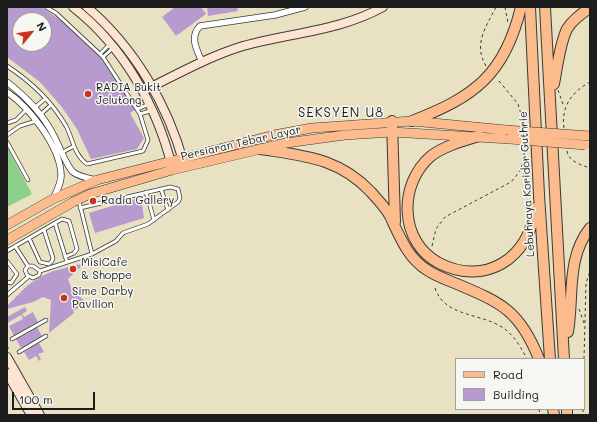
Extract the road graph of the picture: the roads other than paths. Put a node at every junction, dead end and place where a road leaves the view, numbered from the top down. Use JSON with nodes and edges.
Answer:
{"nodes":[{"id":1,"x":46,"y":7,"type":"edge"},
{"id":2,"x":73,"y":7,"type":"edge"},
{"id":3,"x":87,"y":7,"type":"edge"},
{"id":4,"x":305,"y":7,"type":"edge"},
{"id":5,"x":383,"y":7,"type":"edge"},
{"id":6,"x":521,"y":7,"type":"edge"},
{"id":7,"x":530,"y":7,"type":"edge"},
{"id":8,"x":545,"y":7,"type":"edge"},
{"id":9,"x":590,"y":8,"type":"edge"},
{"id":10,"x":112,"y":45,"type":"junction"},
{"id":11,"x":100,"y":54,"type":"junction"},
{"id":12,"x":103,"y":57,"type":"junction"},
{"id":13,"x":202,"y":62,"type":"junction"},
{"id":14,"x":7,"y":66,"type":"edge"},
{"id":15,"x":7,"y":82,"type":"edge"},
{"id":16,"x":152,"y":87,"type":"junction"},
{"id":17,"x":143,"y":91,"type":"junction"},
{"id":18,"x":7,"y":92,"type":"edge"},
{"id":19,"x":46,"y":99,"type":"junction"},
{"id":20,"x":552,"y":104,"type":"junction"},
{"id":21,"x":51,"y":105,"type":"junction"},
{"id":22,"x":151,"y":107,"type":"junction"},
{"id":23,"x":34,"y":108,"type":"junction"},
{"id":24,"x":138,"y":109,"type":"junction"},
{"id":25,"x":27,"y":110,"type":"junction"},
{"id":26,"x":140,"y":114,"type":"junction"},
{"id":27,"x":40,"y":115,"type":"junction"},
{"id":28,"x":36,"y":121,"type":"junction"},
{"id":29,"x":392,"y":121,"type":"junction"},
{"id":30,"x":412,"y":121,"type":"junction"},
{"id":31,"x":11,"y":122,"type":"junction"},
{"id":32,"x":7,"y":123,"type":"edge"},
{"id":33,"x":16,"y":129,"type":"junction"},
{"id":34,"x":392,"y":132,"type":"junction"},
{"id":35,"x":7,"y":135,"type":"edge"},
{"id":36,"x":479,"y":136,"type":"junction"},
{"id":37,"x":590,"y":136,"type":"edge"},
{"id":38,"x":7,"y":142,"type":"edge"},
{"id":39,"x":74,"y":146,"type":"junction"},
{"id":40,"x":587,"y":146,"type":"edge"},
{"id":41,"x":261,"y":149,"type":"junction"},
{"id":42,"x":63,"y":152,"type":"junction"},
{"id":43,"x":183,"y":163,"type":"junction"},
{"id":44,"x":171,"y":166,"type":"junction"},
{"id":45,"x":28,"y":180,"type":"dead end"},
{"id":46,"x":97,"y":180,"type":"junction"},
{"id":47,"x":161,"y":189,"type":"junction"},
{"id":48,"x":146,"y":192,"type":"junction"},
{"id":49,"x":539,"y":194,"type":"junction"},
{"id":50,"x":53,"y":199,"type":"junction"},
{"id":51,"x":79,"y":204,"type":"junction"},
{"id":52,"x":168,"y":210,"type":"junction"},
{"id":53,"x":154,"y":220,"type":"junction"},
{"id":54,"x":55,"y":223,"type":"junction"},
{"id":55,"x":7,"y":225,"type":"edge"},
{"id":56,"x":590,"y":228,"type":"edge"},
{"id":57,"x":44,"y":230,"type":"junction"},
{"id":58,"x":396,"y":230,"type":"junction"},
{"id":59,"x":29,"y":238,"type":"junction"},
{"id":60,"x":7,"y":240,"type":"edge"},
{"id":61,"x":15,"y":246,"type":"junction"},
{"id":62,"x":7,"y":250,"type":"edge"},
{"id":63,"x":92,"y":254,"type":"junction"},
{"id":64,"x":65,"y":257,"type":"junction"},
{"id":65,"x":7,"y":262,"type":"edge"},
{"id":66,"x":67,"y":262,"type":"junction"},
{"id":67,"x":28,"y":266,"type":"junction"},
{"id":68,"x":40,"y":271,"type":"junction"},
{"id":69,"x":28,"y":277,"type":"junction"},
{"id":70,"x":7,"y":282,"type":"edge"},
{"id":71,"x":7,"y":295,"type":"edge"},
{"id":72,"x":46,"y":320,"type":"dead end"},
{"id":73,"x":46,"y":336,"type":"dead end"},
{"id":74,"x":12,"y":339,"type":"dead end"},
{"id":75,"x":20,"y":352,"type":"dead end"},
{"id":76,"x":564,"y":356,"type":"edge"},
{"id":77,"x":7,"y":357,"type":"edge"},
{"id":78,"x":539,"y":358,"type":"edge"},
{"id":79,"x":550,"y":358,"type":"edge"},
{"id":80,"x":7,"y":373,"type":"edge"},
{"id":81,"x":31,"y":415,"type":"edge"},
{"id":82,"x":40,"y":415,"type":"edge"}],
"edges":[{"from":1,"to":11,"type":"lane"},
{"from":2,"to":10,"type":"street"},
{"from":3,"to":16,"type":"street"},
{"from":4,"to":13,"type":"street"},
{"from":5,"to":13,"type":"street"},
{"from":6,"to":30,"type":"highway"},
{"from":7,"to":49,"type":"highway","name":"Lebuhraya Koridor Guthrie"},
{"from":8,"to":20,"type":"highway"},
{"from":9,"to":20,"type":"highway"},
{"from":10,"to":11,"type":"lane"},
{"from":10,"to":12,"type":"lane"},
{"from":10,"to":17,"type":"street"},
{"from":11,"to":12,"type":"lane"},
{"from":12,"to":24,"type":"lane"},
{"from":13,"to":16,"type":"street"},
{"from":14,"to":19,"type":"lane"},
{"from":15,"to":23,"type":"street"},
{"from":16,"to":17,"type":"street"},
{"from":16,"to":43,"type":"street"},
{"from":17,"to":22,"type":"street"},
{"from":18,"to":25,"type":"street"},
{"from":19,"to":21,"type":"lane"},
{"from":19,"to":23,"type":"lane"},
{"from":20,"to":76,"type":"highway"},
{"from":21,"to":27,"type":"lane"},
{"from":21,"to":39,"type":"lane"},
{"from":22,"to":24,"type":"lane"},
{"from":22,"to":26,"type":"lane"},
{"from":22,"to":44,"type":"street"},
{"from":23,"to":27,"type":"street"},
{"from":24,"to":26,"type":"lane"},
{"from":25,"to":28,"type":"street"},
{"from":25,"to":31,"type":"lane"},
{"from":26,"to":39,"type":"lane"},
{"from":27,"to":42,"type":"street"},
{"from":28,"to":33,"type":"lane"},
{"from":28,"to":50,"type":"street"},
{"from":29,"to":30,"type":"main road","name":"Persiaran Tebar Layar"},
{"from":29,"to":34,"type":"highway"},
{"from":29,"to":43,"type":"main road","name":"Persiaran Tebar Layar"},
{"from":30,"to":37,"type":"main road","name":"Persiaran Tebar Layar","bridge":true},
{"from":31,"to":32,"type":"lane"},
{"from":31,"to":33,"type":"lane"},
{"from":33,"to":35,"type":"lane"},
{"from":34,"to":36,"type":"main road","name":"Persiaran Tebar Layar"},
{"from":34,"to":41,"type":"main road","name":"Persiaran Tebar Layar"},
{"from":34,"to":58,"type":"highway"},
{"from":36,"to":40,"type":"main road","name":"Persiaran Tebar Layar","bridge":true},
{"from":36,"to":49,"type":"highway"},
{"from":38,"to":45,"type":"lane"},
{"from":39,"to":42,"type":"lane"},
{"from":41,"to":43,"type":"main road","name":"Persiaran Tebar Layar"},
{"from":41,"to":58,"type":"highway"},
{"from":42,"to":46,"type":"street"},
{"from":43,"to":44,"type":"main road","name":"Persiaran Tebar Layar"},
{"from":44,"to":46,"type":"main road","name":"Persiaran Tebar Layar"},
{"from":44,"to":51,"type":"main road","name":"Persiaran Tebar Layar"},
{"from":46,"to":50,"type":"main road","name":"Persiaran Tebar Layar"},
{"from":47,"to":48,"type":"lane"},
{"from":47,"to":52,"type":"lane"},
{"from":47,"to":52,"type":"lane"},
{"from":48,"to":51,"type":"lane"},
{"from":48,"to":53,"type":"lane"},
{"from":49,"to":79,"type":"highway","name":"Lebuhraya Koridor Guthrie"},
{"from":50,"to":55,"type":"main road","name":"Persiaran Tebar Layar"},
{"from":51,"to":60,"type":"main road","name":"Persiaran Tebar Layar"},
{"from":51,"to":63,"type":"lane"},
{"from":52,"to":53,"type":"lane"},
{"from":53,"to":63,"type":"lane"},
{"from":54,"to":57,"type":"lane"},
{"from":54,"to":64,"type":"lane"},
{"from":54,"to":64,"type":"lane"},
{"from":56,"to":76,"type":"highway"},
{"from":57,"to":59,"type":"lane"},
{"from":57,"to":59,"type":"lane"},
{"from":58,"to":78,"type":"highway"},
{"from":59,"to":61,"type":"lane"},
{"from":61,"to":62,"type":"lane"},
{"from":61,"to":67,"type":"lane"},
{"from":63,"to":66,"type":"lane"},
{"from":64,"to":66,"type":"lane"},
{"from":65,"to":70,"type":"lane"},
{"from":66,"to":68,"type":"lane"},
{"from":67,"to":68,"type":"lane"},
{"from":67,"to":69,"type":"lane"},
{"from":68,"to":69,"type":"lane"},
{"from":69,"to":71,"type":"lane"},
{"from":72,"to":74,"type":"lane"},
{"from":73,"to":75,"type":"lane"},
{"from":77,"to":82,"type":"street"},
{"from":80,"to":81,"type":"street"}]}
